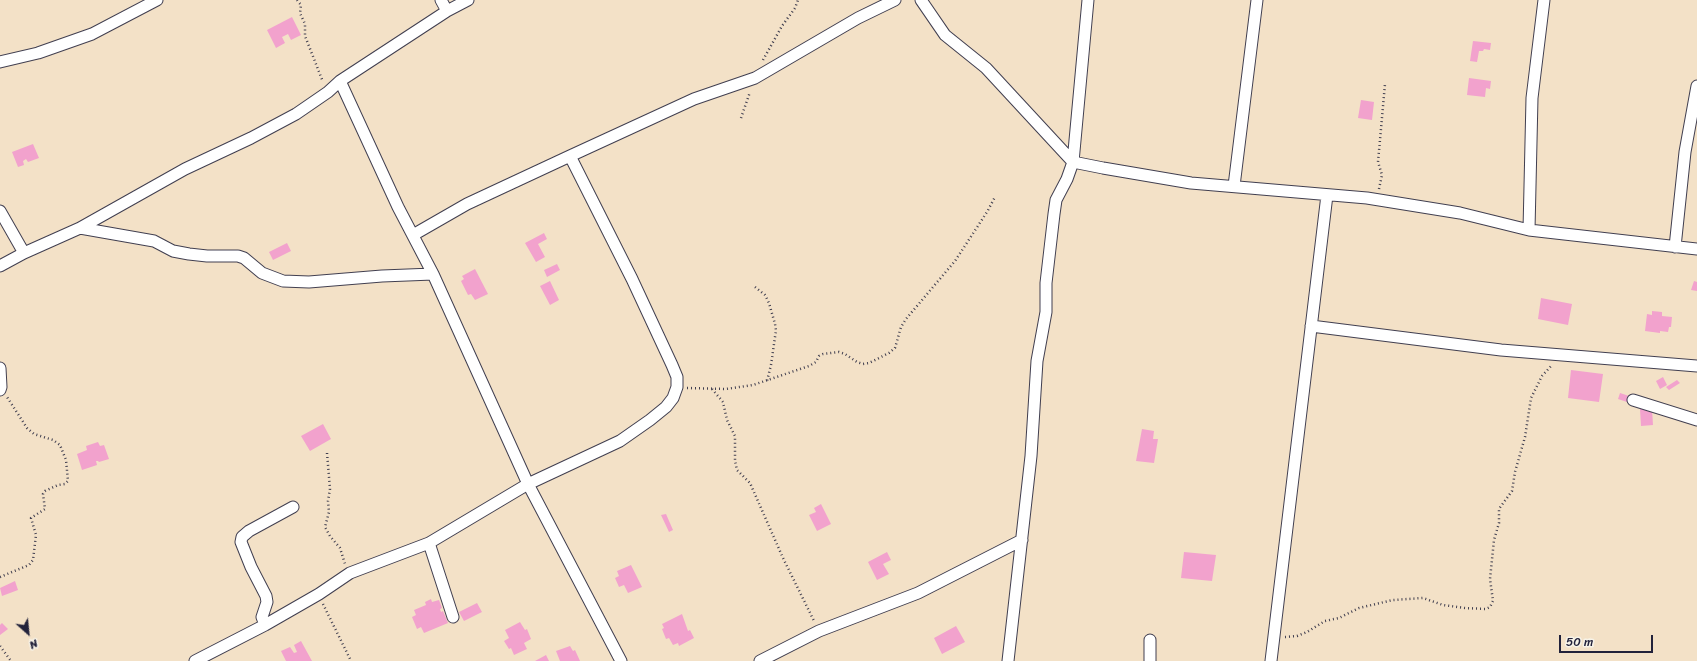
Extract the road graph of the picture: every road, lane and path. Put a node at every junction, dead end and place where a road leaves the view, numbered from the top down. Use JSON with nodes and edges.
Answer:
{"nodes":[{"id":1,"x":157,"y":0,"type":"edge"},
{"id":2,"x":298,"y":0,"type":"edge"},
{"id":3,"x":441,"y":0,"type":"edge"},
{"id":4,"x":468,"y":0,"type":"edge"},
{"id":5,"x":798,"y":0,"type":"edge"},
{"id":6,"x":895,"y":0,"type":"edge"},
{"id":7,"x":921,"y":0,"type":"edge"},
{"id":8,"x":1088,"y":0,"type":"edge"},
{"id":9,"x":1257,"y":0,"type":"edge"},
{"id":10,"x":1544,"y":0,"type":"edge"},
{"id":11,"x":447,"y":11,"type":"junction"},
{"id":12,"x":0,"y":62,"type":"edge"},
{"id":13,"x":755,"y":78,"type":"junction"},
{"id":14,"x":340,"y":81,"type":"junction"},
{"id":15,"x":1385,"y":84,"type":"dead end"},
{"id":16,"x":1697,"y":86,"type":"edge"},
{"id":17,"x":328,"y":92,"type":"junction"},
{"id":18,"x":741,"y":118,"type":"dead end"},
{"id":19,"x":570,"y":156,"type":"junction"},
{"id":20,"x":1073,"y":162,"type":"junction"},
{"id":21,"x":1234,"y":186,"type":"junction"},
{"id":22,"x":1327,"y":195,"type":"junction"},
{"id":23,"x":995,"y":197,"type":"dead end"},
{"id":24,"x":1377,"y":200,"type":"junction"},
{"id":25,"x":0,"y":211,"type":"edge"},
{"id":26,"x":80,"y":228,"type":"junction"},
{"id":27,"x":1529,"y":230,"type":"junction"},
{"id":28,"x":413,"y":235,"type":"junction"},
{"id":29,"x":1674,"y":247,"type":"junction"},
{"id":30,"x":1697,"y":248,"type":"edge"},
{"id":31,"x":24,"y":252,"type":"junction"},
{"id":32,"x":0,"y":266,"type":"edge"},
{"id":33,"x":433,"y":274,"type":"junction"},
{"id":34,"x":755,"y":287,"type":"dead end"},
{"id":35,"x":1311,"y":326,"type":"junction"},
{"id":36,"x":1562,"y":355,"type":"junction"},
{"id":37,"x":1697,"y":366,"type":"edge"},
{"id":38,"x":0,"y":368,"type":"edge"},
{"id":39,"x":767,"y":381,"type":"junction"},
{"id":40,"x":677,"y":387,"type":"junction"},
{"id":41,"x":1,"y":389,"type":"edge"},
{"id":42,"x":712,"y":389,"type":"junction"},
{"id":43,"x":1633,"y":400,"type":"dead end"},
{"id":44,"x":1697,"y":420,"type":"edge"},
{"id":45,"x":327,"y":453,"type":"dead end"},
{"id":46,"x":528,"y":484,"type":"junction"},
{"id":47,"x":294,"y":507,"type":"dead end"},
{"id":48,"x":1022,"y":540,"type":"junction"},
{"id":49,"x":429,"y":543,"type":"junction"},
{"id":50,"x":350,"y":572,"type":"junction"},
{"id":51,"x":0,"y":577,"type":"edge"},
{"id":52,"x":319,"y":594,"type":"junction"},
{"id":53,"x":453,"y":617,"type":"dead end"},
{"id":54,"x":265,"y":625,"type":"junction"},
{"id":55,"x":819,"y":631,"type":"junction"},
{"id":56,"x":1274,"y":635,"type":"junction"},
{"id":57,"x":1150,"y":640,"type":"dead end"},
{"id":58,"x":0,"y":646,"type":"edge"},
{"id":59,"x":11,"y":661,"type":"edge"},
{"id":60,"x":195,"y":661,"type":"edge"},
{"id":61,"x":351,"y":661,"type":"edge"},
{"id":62,"x":621,"y":661,"type":"edge"},
{"id":63,"x":760,"y":661,"type":"edge"},
{"id":64,"x":1008,"y":661,"type":"edge"},
{"id":65,"x":1150,"y":661,"type":"edge"},
{"id":66,"x":1271,"y":661,"type":"edge"}],
"edges":[{"from":1,"to":12,"type":"street"},
{"from":2,"to":17,"type":"path"},
{"from":3,"to":11,"type":"street"},
{"from":4,"to":11,"type":"street"},
{"from":5,"to":13,"type":"path"},
{"from":6,"to":13,"type":"street"},
{"from":7,"to":20,"type":"street"},
{"from":8,"to":20,"type":"street"},
{"from":9,"to":21,"type":"street"},
{"from":10,"to":27,"type":"street"},
{"from":11,"to":14,"type":"street"},
{"from":13,"to":18,"type":"path"},
{"from":13,"to":19,"type":"street"},
{"from":14,"to":17,"type":"street"},
{"from":14,"to":28,"type":"street"},
{"from":15,"to":24,"type":"path"},
{"from":16,"to":29,"type":"street"},
{"from":17,"to":26,"type":"street"},
{"from":19,"to":28,"type":"street"},
{"from":19,"to":40,"type":"street"},
{"from":20,"to":21,"type":"street"},
{"from":20,"to":48,"type":"street"},
{"from":21,"to":22,"type":"street"},
{"from":22,"to":24,"type":"street"},
{"from":22,"to":35,"type":"street"},
{"from":23,"to":39,"type":"path"},
{"from":24,"to":27,"type":"street"},
{"from":25,"to":31,"type":"street"},
{"from":26,"to":31,"type":"street"},
{"from":26,"to":33,"type":"street"},
{"from":27,"to":29,"type":"street"},
{"from":28,"to":33,"type":"street"},
{"from":29,"to":30,"type":"street"},
{"from":31,"to":32,"type":"street"},
{"from":33,"to":46,"type":"street"},
{"from":34,"to":39,"type":"path"},
{"from":35,"to":36,"type":"street"},
{"from":35,"to":56,"type":"street"},
{"from":36,"to":37,"type":"street"},
{"from":36,"to":56,"type":"path"},
{"from":38,"to":41,"type":"street"},
{"from":39,"to":42,"type":"path"},
{"from":40,"to":42,"type":"path"},
{"from":40,"to":46,"type":"street"},
{"from":41,"to":51,"type":"path"},
{"from":42,"to":55,"type":"path"},
{"from":43,"to":44,"type":"street"},
{"from":45,"to":50,"type":"path"},
{"from":46,"to":49,"type":"street"},
{"from":46,"to":62,"type":"street"},
{"from":47,"to":54,"type":"street"},
{"from":48,"to":55,"type":"street"},
{"from":48,"to":64,"type":"street"},
{"from":49,"to":50,"type":"street"},
{"from":49,"to":53,"type":"street"},
{"from":50,"to":52,"type":"street"},
{"from":52,"to":54,"type":"street"},
{"from":52,"to":61,"type":"path"},
{"from":54,"to":60,"type":"street"},
{"from":55,"to":63,"type":"street"},
{"from":56,"to":66,"type":"street"},
{"from":57,"to":65,"type":"street"},
{"from":58,"to":59,"type":"path"}]}
